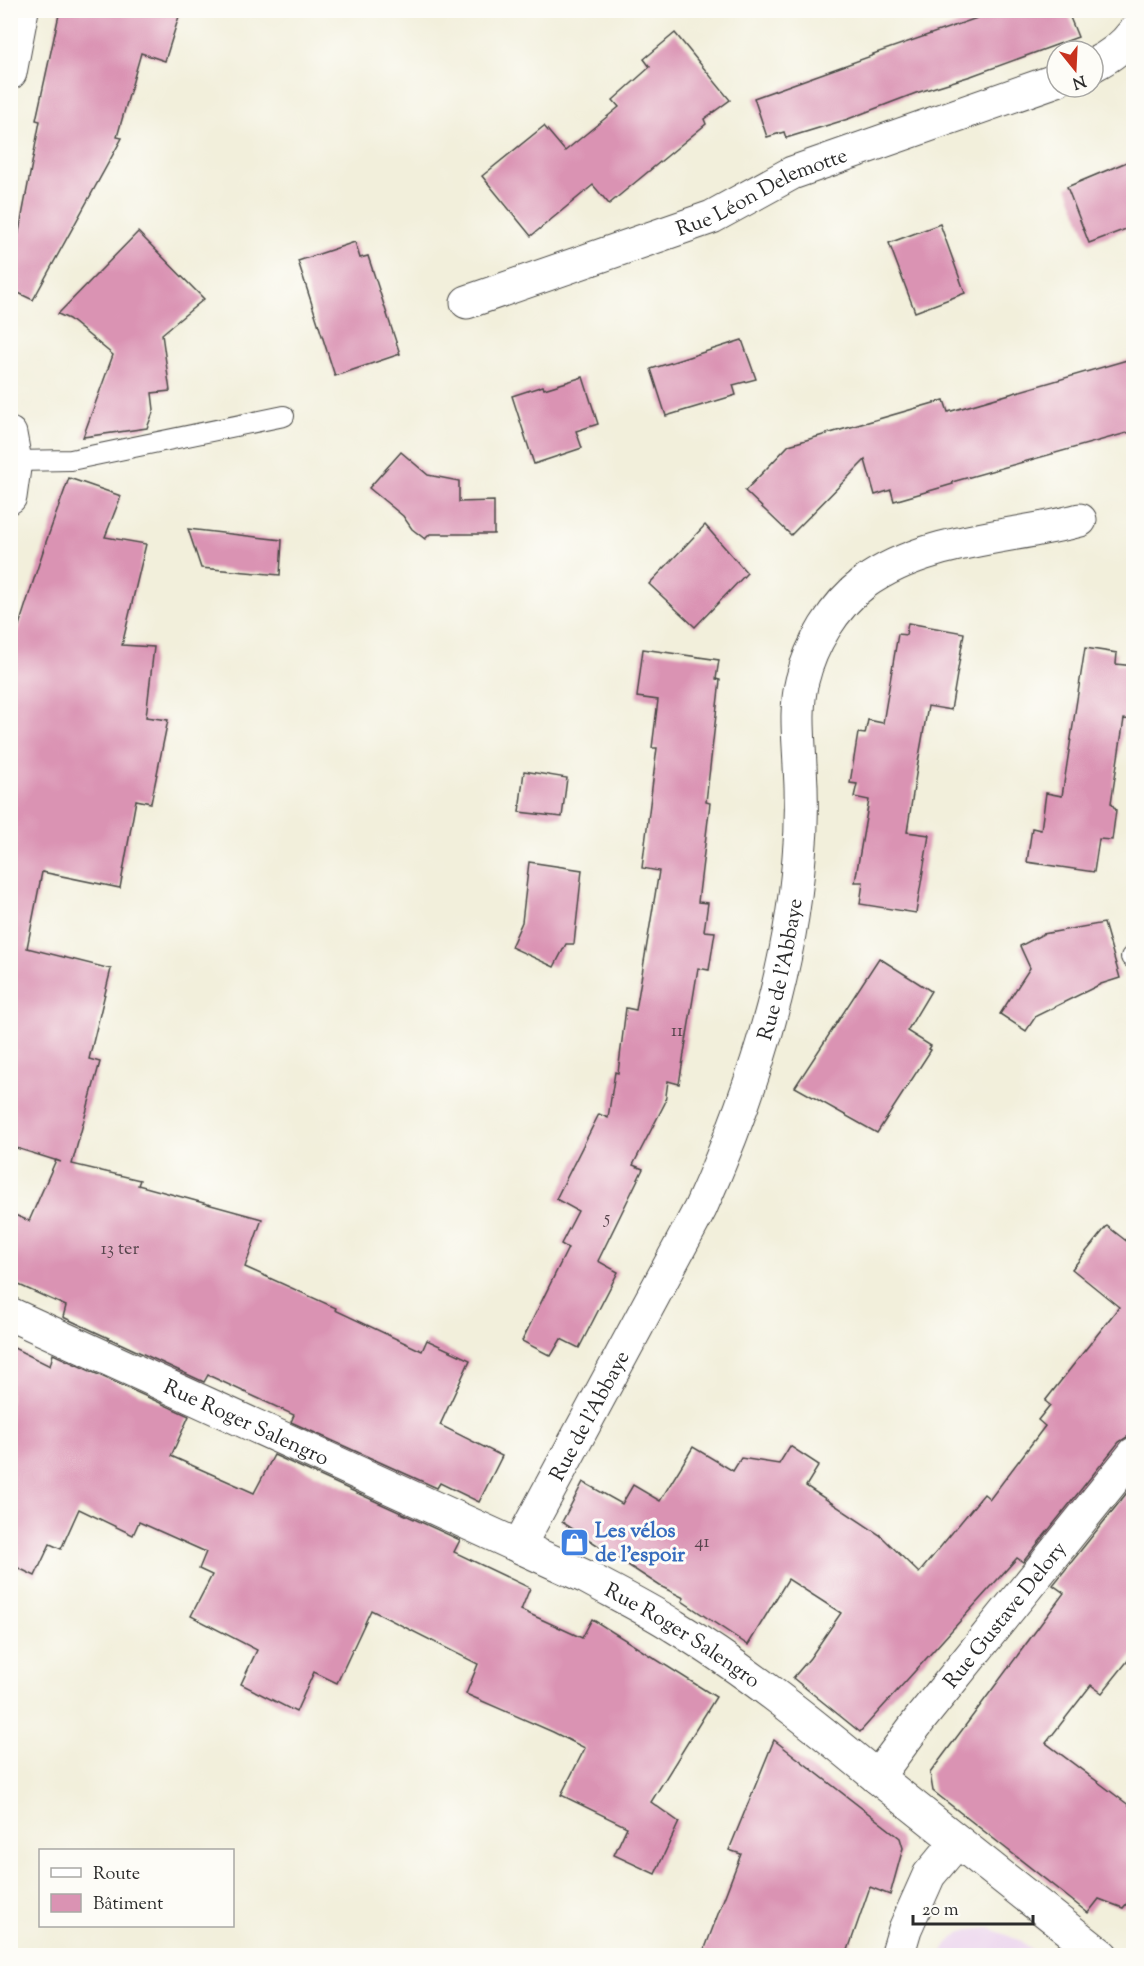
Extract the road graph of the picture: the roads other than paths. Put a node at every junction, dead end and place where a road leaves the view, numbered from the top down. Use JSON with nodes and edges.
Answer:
{"nodes":[{"id":1,"x":22,"y":10,"type":"edge"},
{"id":2,"x":1134,"y":32,"type":"edge"},
{"id":3,"x":1105,"y":59,"type":"edge"},
{"id":4,"x":10,"y":73,"type":"edge"},
{"id":5,"x":1045,"y":84,"type":"edge"},
{"id":6,"x":467,"y":302,"type":"dead end"},
{"id":7,"x":284,"y":416,"type":"dead end"},
{"id":8,"x":13,"y":447,"type":"edge"},
{"id":9,"x":10,"y":497,"type":"edge"},
{"id":10,"x":1080,"y":520,"type":"dead end"},
{"id":11,"x":10,"y":1314,"type":"edge"},
{"id":12,"x":1134,"y":1454,"type":"edge"},
{"id":13,"x":519,"y":1546,"type":"junction"},
{"id":14,"x":878,"y":1777,"type":"junction"},
{"id":15,"x":957,"y":1842,"type":"junction"},
{"id":16,"x":897,"y":1956,"type":"edge"},
{"id":17,"x":1102,"y":1956,"type":"edge"}],
"edges":[{"from":1,"to":4,"type":"street"},
{"from":2,"to":3,"type":"street"},
{"from":5,"to":6,"type":"street","name":"Rue Léon Delemotte"},
{"from":7,"to":8,"type":"lane"},
{"from":8,"to":9,"type":"street"},
{"from":10,"to":13,"type":"street","name":"Rue de l'Abbaye"},
{"from":11,"to":13,"type":"street","name":"Rue Roger Salengro"},
{"from":12,"to":14,"type":"street","name":"Rue Gustave Delory"},
{"from":13,"to":14,"type":"street","name":"Rue Roger Salengro"},
{"from":14,"to":15,"type":"street","name":"Rue Roger Salengro"},
{"from":15,"to":16,"type":"street"},
{"from":15,"to":17,"type":"street","name":"Rue Roger Salengro"}]}
